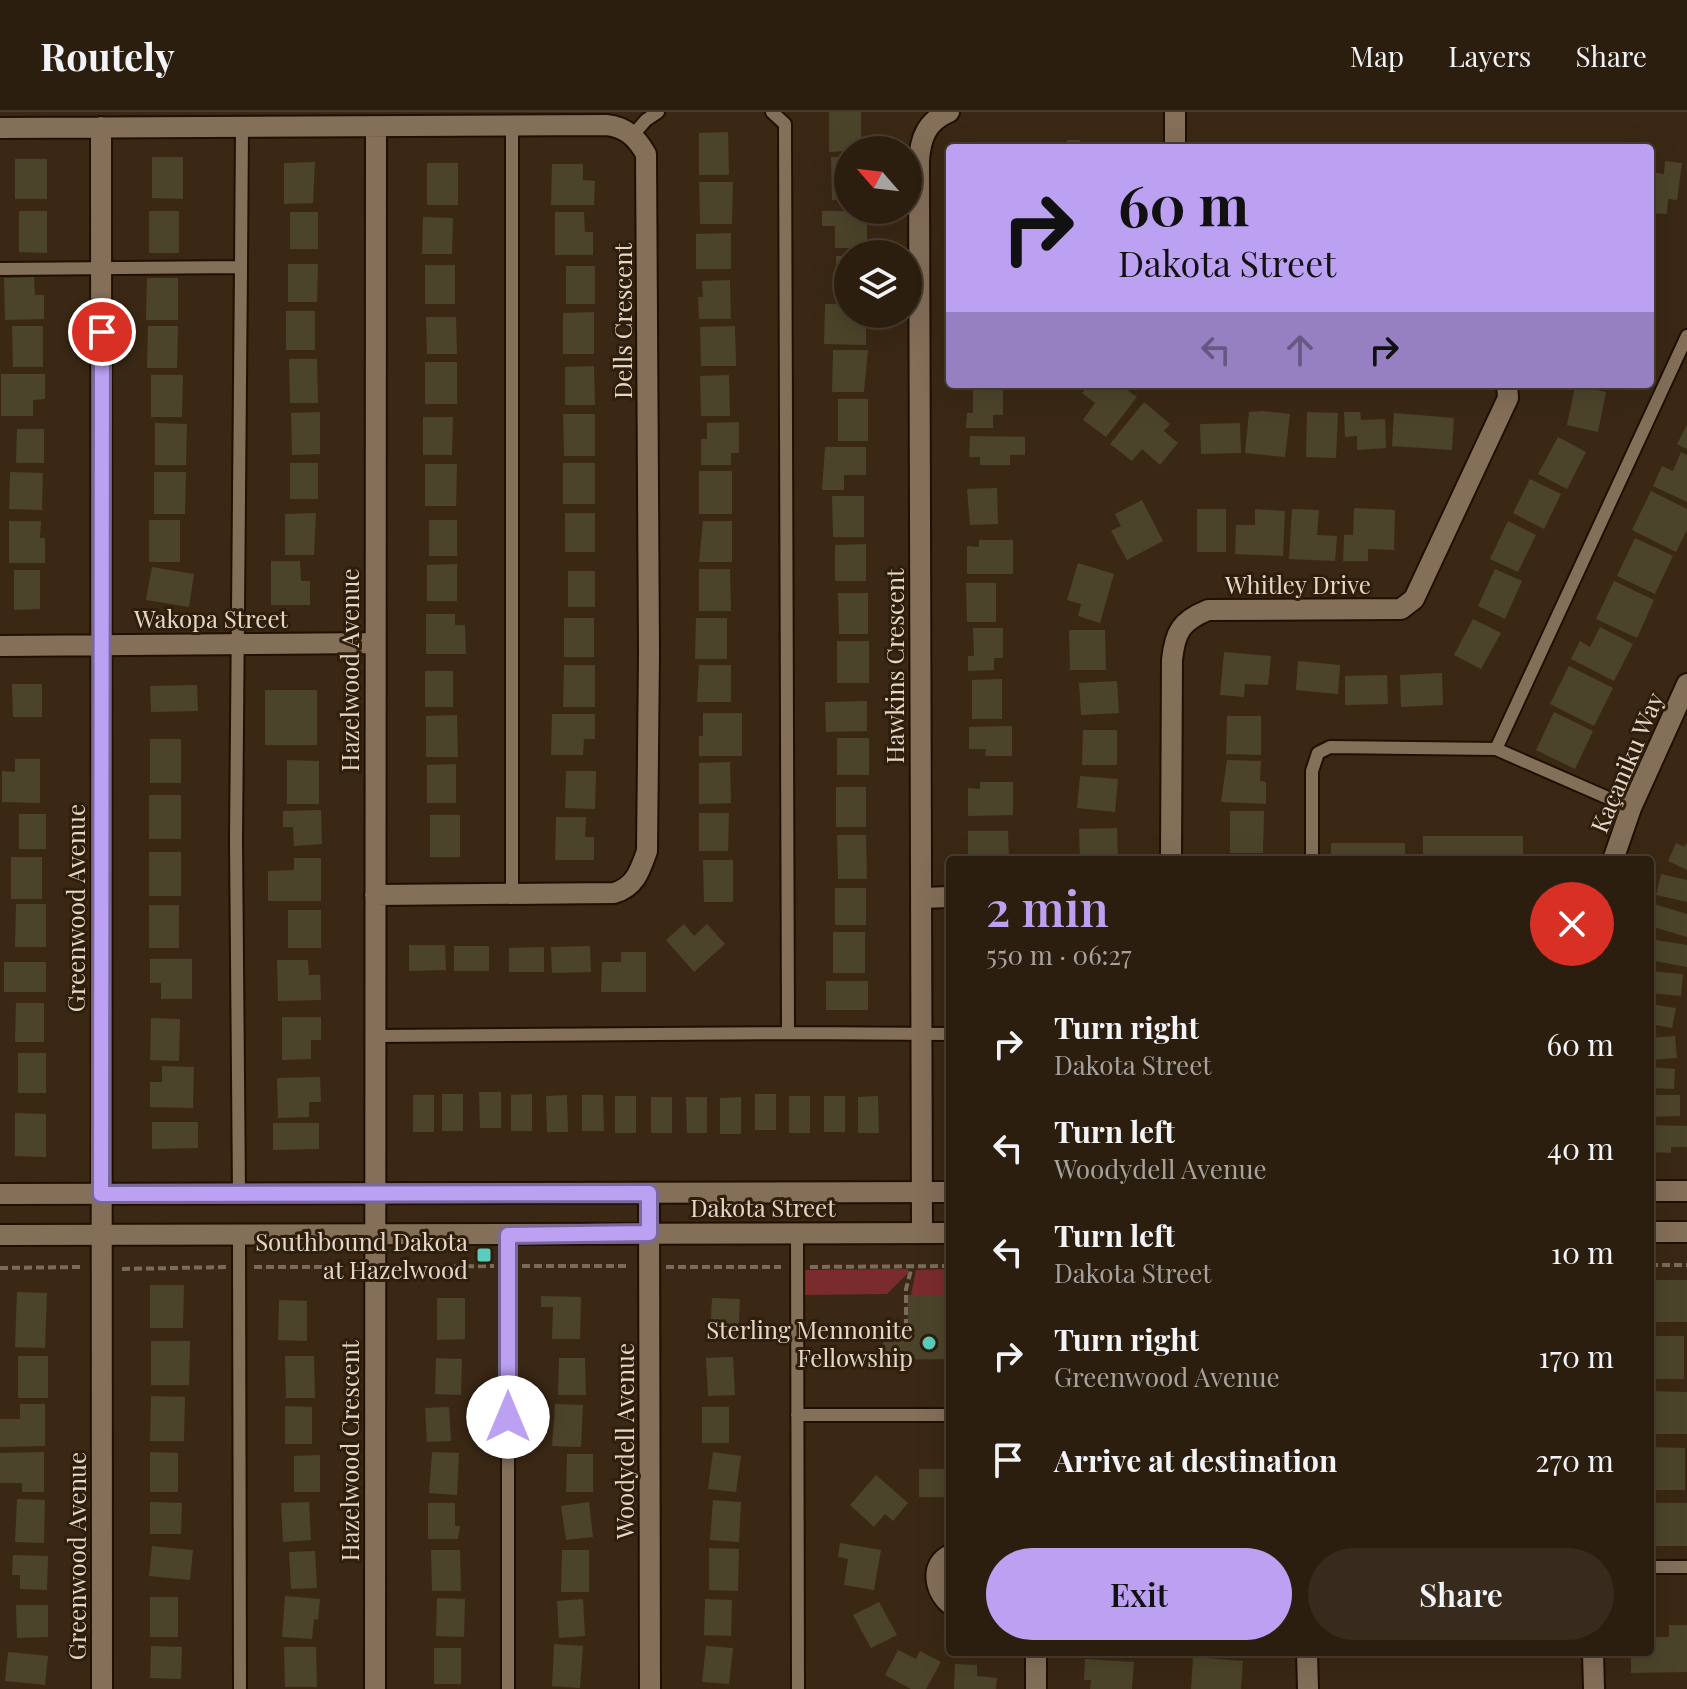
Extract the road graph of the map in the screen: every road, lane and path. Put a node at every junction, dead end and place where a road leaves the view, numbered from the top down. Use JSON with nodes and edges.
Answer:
{"nodes":[{"id":1,"x":658,"y":112,"type":"edge"},
{"id":2,"x":772,"y":112,"type":"edge"},
{"id":3,"x":949,"y":112,"type":"edge"},
{"id":4,"x":1175,"y":112,"type":"edge"},
{"id":5,"x":512,"y":126,"type":"junction"},
{"id":6,"x":101,"y":127,"type":"junction"},
{"id":7,"x":242,"y":127,"type":"junction"},
{"id":8,"x":376,"y":127,"type":"junction"},
{"id":9,"x":0,"y":128,"type":"edge"},
{"id":10,"x":633,"y":135,"type":"junction"},
{"id":11,"x":1175,"y":144,"type":"edge"},
{"id":12,"x":241,"y":267,"type":"junction"},
{"id":13,"x":0,"y":269,"type":"edge"},
{"id":14,"x":102,"y":269,"type":"junction"},
{"id":15,"x":1687,"y":336,"type":"edge"},
{"id":16,"x":1507,"y":388,"type":"edge"},
{"id":17,"x":375,"y":643,"type":"junction"},
{"id":18,"x":239,"y":644,"type":"junction"},
{"id":19,"x":101,"y":645,"type":"junction"},
{"id":20,"x":0,"y":646,"type":"edge"},
{"id":21,"x":1687,"y":684,"type":"edge"},
{"id":22,"x":1496,"y":749,"type":"junction"},
{"id":23,"x":1631,"y":808,"type":"junction"},
{"id":24,"x":1171,"y":856,"type":"edge"},
{"id":25,"x":1312,"y":856,"type":"edge"},
{"id":26,"x":1614,"y":856,"type":"edge"},
{"id":27,"x":512,"y":894,"type":"junction"},
{"id":28,"x":375,"y":895,"type":"junction"},
{"id":29,"x":946,"y":897,"type":"edge"},
{"id":30,"x":921,"y":898,"type":"junction"},
{"id":31,"x":788,"y":1033,"type":"junction"},
{"id":32,"x":922,"y":1034,"type":"junction"},
{"id":33,"x":946,"y":1034,"type":"edge"},
{"id":34,"x":375,"y":1036,"type":"junction"},
{"id":35,"x":1654,"y":1191,"type":"edge"},
{"id":36,"x":1687,"y":1191,"type":"edge"},
{"id":37,"x":922,"y":1192,"type":"junction"},
{"id":38,"x":946,"y":1192,"type":"edge"},
{"id":39,"x":649,"y":1193,"type":"junction"},
{"id":40,"x":0,"y":1194,"type":"edge"},
{"id":41,"x":101,"y":1194,"type":"junction"},
{"id":42,"x":239,"y":1194,"type":"junction"},
{"id":43,"x":375,"y":1214,"type":"junction"},
{"id":44,"x":1654,"y":1232,"type":"edge"},
{"id":45,"x":1687,"y":1232,"type":"edge"},
{"id":46,"x":649,"y":1233,"type":"junction"},
{"id":47,"x":922,"y":1233,"type":"junction"},
{"id":48,"x":946,"y":1233,"type":"edge"},
{"id":49,"x":101,"y":1234,"type":"junction"},
{"id":50,"x":239,"y":1234,"type":"junction"},
{"id":51,"x":797,"y":1234,"type":"junction"},
{"id":52,"x":0,"y":1235,"type":"edge"},
{"id":53,"x":508,"y":1235,"type":"junction"},
{"id":54,"x":1654,"y":1265,"type":"edge"},
{"id":55,"x":1687,"y":1265,"type":"edge"},
{"id":56,"x":508,"y":1266,"type":"junction"},
{"id":57,"x":649,"y":1266,"type":"junction"},
{"id":58,"x":912,"y":1266,"type":"junction"},
{"id":59,"x":946,"y":1266,"type":"edge"},
{"id":60,"x":101,"y":1267,"type":"junction"},
{"id":61,"x":239,"y":1267,"type":"junction"},
{"id":62,"x":375,"y":1267,"type":"junction"},
{"id":63,"x":797,"y":1267,"type":"junction"},
{"id":64,"x":0,"y":1268,"type":"edge"},
{"id":65,"x":906,"y":1327,"type":"dead end"},
{"id":66,"x":797,"y":1415,"type":"junction"},
{"id":67,"x":946,"y":1415,"type":"edge"},
{"id":68,"x":946,"y":1556,"type":"edge"},
{"id":69,"x":1654,"y":1567,"type":"edge"},
{"id":70,"x":1687,"y":1567,"type":"edge"},
{"id":71,"x":946,"y":1600,"type":"edge"},
{"id":72,"x":1036,"y":1656,"type":"edge"},
{"id":73,"x":1307,"y":1656,"type":"edge"},
{"id":74,"x":1593,"y":1656,"type":"edge"},
{"id":75,"x":102,"y":1689,"type":"edge"},
{"id":76,"x":240,"y":1689,"type":"edge"},
{"id":77,"x":375,"y":1689,"type":"edge"},
{"id":78,"x":508,"y":1689,"type":"edge"},
{"id":79,"x":650,"y":1689,"type":"edge"},
{"id":80,"x":798,"y":1689,"type":"edge"},
{"id":81,"x":1036,"y":1689,"type":"edge"},
{"id":82,"x":1308,"y":1689,"type":"edge"},
{"id":83,"x":1594,"y":1689,"type":"edge"}],
"edges":[{"from":1,"to":10,"type":"lane"},
{"from":2,"to":31,"type":"lane"},
{"from":3,"to":30,"type":"street","name":"Hawkins Crescent"},
{"from":4,"to":11,"type":"street"},
{"from":5,"to":8,"type":"street"},
{"from":5,"to":10,"type":"street"},
{"from":5,"to":27,"type":"lane"},
{"from":6,"to":7,"type":"street"},
{"from":6,"to":9,"type":"street"},
{"from":6,"to":14,"type":"street","name":"Greenwood Avenue"},
{"from":7,"to":8,"type":"street"},
{"from":7,"to":12,"type":"lane"},
{"from":8,"to":17,"type":"street","name":"Hazelwood Avenue"},
{"from":10,"to":27,"type":"street","name":"Dells Crescent"},
{"from":12,"to":14,"type":"lane"},
{"from":12,"to":18,"type":"lane"},
{"from":13,"to":14,"type":"lane"},
{"from":14,"to":19,"type":"street","name":"Greenwood Avenue"},
{"from":15,"to":22,"type":"lane"},
{"from":16,"to":24,"type":"street","name":"Whitley Drive"},
{"from":17,"to":18,"type":"street","name":"Wakopa Street"},
{"from":17,"to":28,"type":"street","name":"Hazelwood Avenue"},
{"from":18,"to":19,"type":"street","name":"Wakopa Street"},
{"from":18,"to":42,"type":"lane"},
{"from":19,"to":20,"type":"street","name":"Wakopa Street"},
{"from":19,"to":41,"type":"street","name":"Greenwood Avenue"},
{"from":21,"to":23,"type":"street","name":"Kaçaniku Way"},
{"from":22,"to":23,"type":"lane"},
{"from":22,"to":25,"type":"lane"},
{"from":23,"to":26,"type":"street","name":"Kaçaniku Way"},
{"from":27,"to":28,"type":"street","name":"Dells Crescent"},
{"from":28,"to":34,"type":"street","name":"Hazelwood Avenue"},
{"from":29,"to":30,"type":"street"},
{"from":30,"to":32,"type":"street","name":"Hawkins Crescent"},
{"from":31,"to":32,"type":"lane"},
{"from":31,"to":34,"type":"lane"},
{"from":32,"to":33,"type":"lane"},
{"from":32,"to":37,"type":"street","name":"Hawkins Crescent"},
{"from":34,"to":43,"type":"street","name":"Hazelwood Avenue"},
{"from":35,"to":36,"type":"street"},
{"from":37,"to":38,"type":"street","name":"Dakota Street"},
{"from":37,"to":39,"type":"street","name":"Dakota Street"},
{"from":37,"to":47,"type":"street","name":"Hawkins Crescent"},
{"from":39,"to":43,"type":"street","name":"Dakota Street"},
{"from":39,"to":46,"type":"street","name":"Woodydell Avenue"},
{"from":40,"to":41,"type":"street","name":"Dakota Street"},
{"from":41,"to":42,"type":"street","name":"Dakota Street"},
{"from":41,"to":49,"type":"street","name":"Greenwood Avenue"},
{"from":42,"to":43,"type":"street","name":"Dakota Street"},
{"from":43,"to":50,"type":"street","name":"Dakota Street"},
{"from":43,"to":53,"type":"street","name":"Dakota Street"},
{"from":43,"to":62,"type":"street","name":"Hazelwood Crescent"},
{"from":44,"to":45,"type":"street"},
{"from":46,"to":51,"type":"street","name":"Dakota Street"},
{"from":46,"to":53,"type":"street","name":"Dakota Street"},
{"from":46,"to":57,"type":"street","name":"Woodydell Avenue"},
{"from":47,"to":48,"type":"street","name":"Dakota Street"},
{"from":47,"to":51,"type":"street","name":"Dakota Street"},
{"from":49,"to":50,"type":"street","name":"Dakota Street"},
{"from":49,"to":52,"type":"street","name":"Dakota Street"},
{"from":49,"to":60,"type":"street","name":"Greenwood Avenue"},
{"from":50,"to":61,"type":"lane"},
{"from":51,"to":63,"type":"lane"},
{"from":53,"to":56,"type":"lane"},
{"from":54,"to":55,"type":"path"},
{"from":56,"to":57,"type":"path"},
{"from":56,"to":62,"type":"path"},
{"from":56,"to":78,"type":"lane"},
{"from":57,"to":63,"type":"path"},
{"from":57,"to":79,"type":"street","name":"Woodydell Avenue"},
{"from":58,"to":59,"type":"path"},
{"from":58,"to":63,"type":"path"},
{"from":58,"to":65,"type":"path"},
{"from":60,"to":61,"type":"path"},
{"from":60,"to":64,"type":"path"},
{"from":60,"to":75,"type":"street","name":"Greenwood Avenue"},
{"from":61,"to":62,"type":"path"},
{"from":61,"to":76,"type":"lane"},
{"from":62,"to":77,"type":"street","name":"Hazelwood Crescent"},
{"from":63,"to":66,"type":"lane"},
{"from":66,"to":67,"type":"lane"},
{"from":66,"to":80,"type":"lane"},
{"from":68,"to":71,"type":"street"},
{"from":69,"to":70,"type":"lane"},
{"from":72,"to":81,"type":"street"},
{"from":73,"to":82,"type":"street"},
{"from":74,"to":83,"type":"street"}]}
